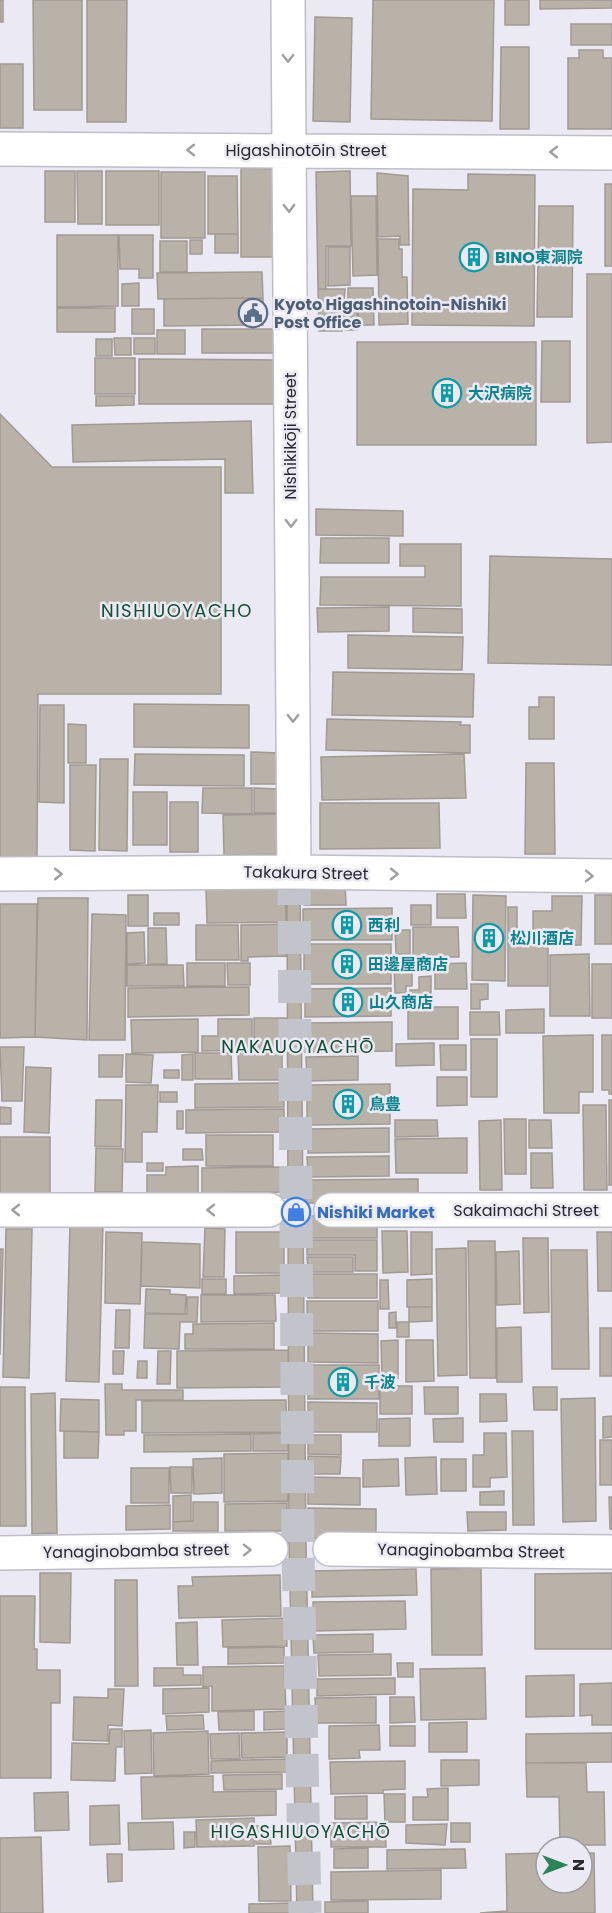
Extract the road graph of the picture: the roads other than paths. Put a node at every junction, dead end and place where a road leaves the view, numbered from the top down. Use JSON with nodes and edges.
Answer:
{"nodes":[{"id":1,"x":288,"y":0,"type":"edge"},
{"id":2,"x":0,"y":149,"type":"edge"},
{"id":3,"x":288,"y":150,"type":"junction"},
{"id":4,"x":612,"y":153,"type":"edge"},
{"id":5,"x":294,"y":872,"type":"junction"},
{"id":6,"x":0,"y":874,"type":"edge"},
{"id":7,"x":612,"y":876,"type":"edge"},
{"id":8,"x":0,"y":1210,"type":"edge"},
{"id":9,"x":269,"y":1210,"type":"dead end"},
{"id":10,"x":331,"y":1210,"type":"dead end"},
{"id":11,"x":612,"y":1210,"type":"edge"},
{"id":12,"x":272,"y":1549,"type":"dead end"},
{"id":13,"x":330,"y":1549,"type":"dead end"},
{"id":14,"x":612,"y":1552,"type":"edge"},
{"id":15,"x":0,"y":1553,"type":"edge"}],
"edges":[{"from":1,"to":3,"type":"street","name":"Nishikikōji Street","one_way":true},
{"from":3,"to":2,"type":"street","name":"Higashinotōin Street","one_way":true},
{"from":4,"to":3,"type":"street","name":"Higashinotōin Street","one_way":true},
{"from":3,"to":5,"type":"street","name":"Nishikikōji Street","one_way":true},
{"from":6,"to":5,"type":"street","name":"Takakura Street","one_way":true},
{"from":5,"to":7,"type":"street","name":"Takakura Street","one_way":true},
{"from":9,"to":8,"type":"street","one_way":true},
{"from":10,"to":11,"type":"street","name":"Sakaimachi Street"},
{"from":15,"to":12,"type":"street","name":"Yanaginobamba street","one_way":true},
{"from":13,"to":14,"type":"street","name":"Yanaginobamba Street"}]}
